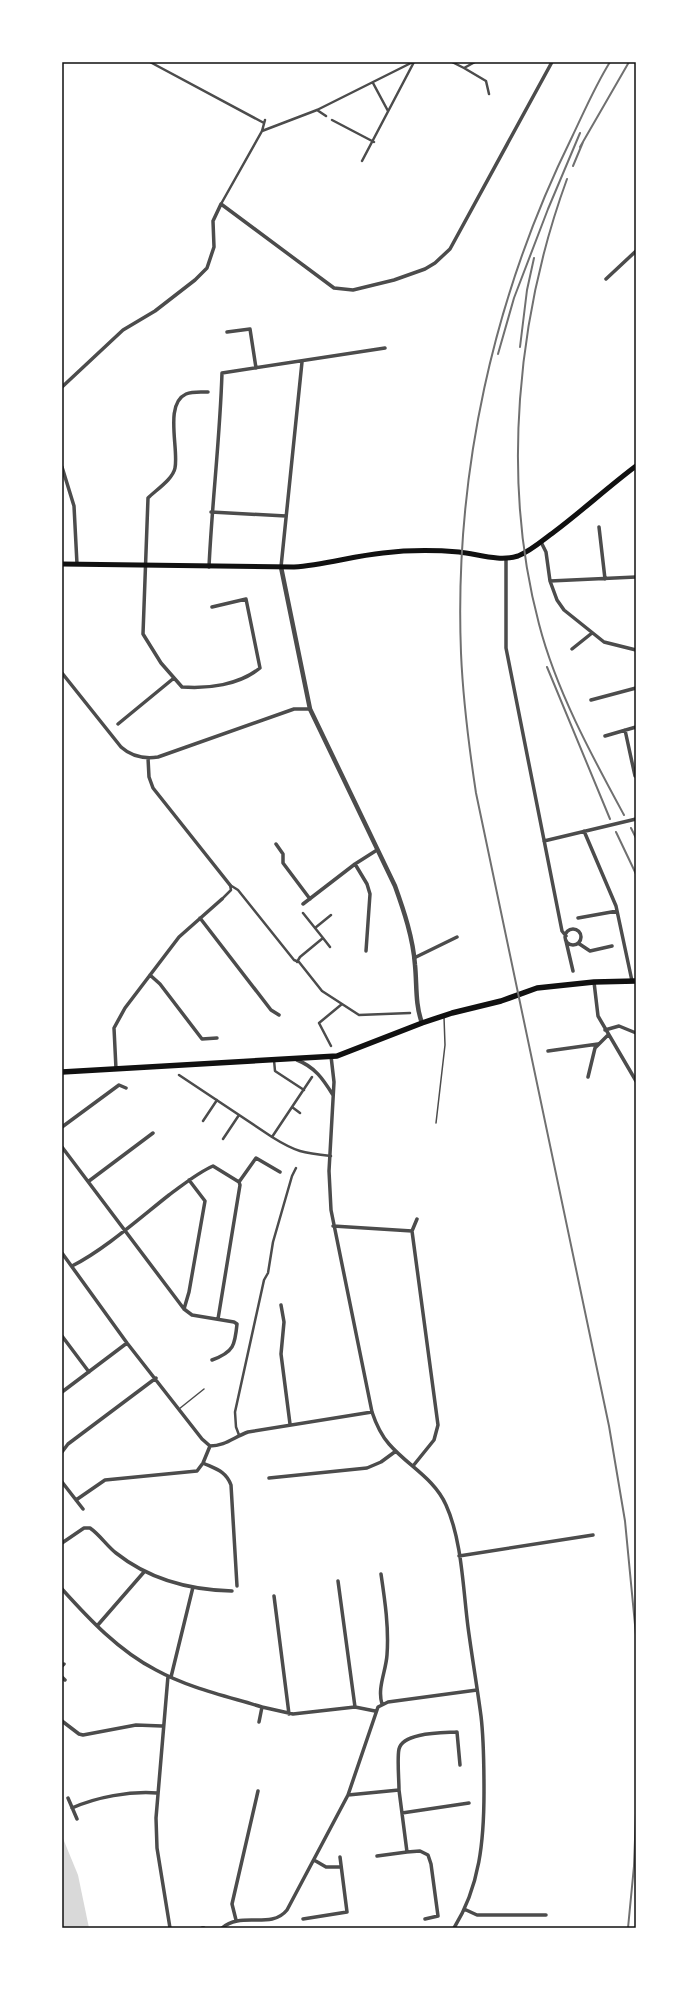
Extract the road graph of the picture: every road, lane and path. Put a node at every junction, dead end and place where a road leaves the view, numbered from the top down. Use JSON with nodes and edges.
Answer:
{"nodes":[{"id":1,"x":150,"y":62,"type":"edge"},
{"id":2,"x":413,"y":62,"type":"edge"},
{"id":3,"x":452,"y":62,"type":"edge"},
{"id":4,"x":475,"y":62,"type":"edge"},
{"id":5,"x":552,"y":62,"type":"edge"},
{"id":6,"x":464,"y":68,"type":"junction"},
{"id":7,"x":373,"y":83,"type":"junction"},
{"id":8,"x":490,"y":94,"type":"dead end"},
{"id":9,"x":316,"y":110,"type":"junction"},
{"id":10,"x":388,"y":111,"type":"junction"},
{"id":11,"x":326,"y":116,"type":"dead end"},
{"id":12,"x":332,"y":120,"type":"dead end"},
{"id":13,"x":262,"y":131,"type":"junction"},
{"id":14,"x":374,"y":142,"type":"junction"},
{"id":15,"x":362,"y":161,"type":"dead end"},
{"id":16,"x":221,"y":204,"type":"junction"},
{"id":17,"x":636,"y":251,"type":"edge"},
{"id":18,"x":606,"y":279,"type":"dead end"},
{"id":19,"x":227,"y":332,"type":"dead end"},
{"id":20,"x":385,"y":348,"type":"dead end"},
{"id":21,"x":302,"y":362,"type":"junction"},
{"id":22,"x":256,"y":368,"type":"junction"},
{"id":23,"x":62,"y":386,"type":"edge"},
{"id":24,"x":208,"y":392,"type":"dead end"},
{"id":25,"x":636,"y":466,"type":"edge"},
{"id":26,"x":62,"y":467,"type":"edge"},
{"id":27,"x":211,"y":512,"type":"junction"},
{"id":28,"x":286,"y":516,"type":"junction"},
{"id":29,"x":599,"y":527,"type":"dead end"},
{"id":30,"x":541,"y":542,"type":"junction"},
{"id":31,"x":506,"y":558,"type":"junction"},
{"id":32,"x":62,"y":564,"type":"edge"},
{"id":33,"x":77,"y":564,"type":"junction"},
{"id":34,"x":146,"y":565,"type":"junction"},
{"id":35,"x":209,"y":567,"type":"junction"},
{"id":36,"x":281,"y":568,"type":"junction"},
{"id":37,"x":636,"y":577,"type":"edge"},
{"id":38,"x":605,"y":579,"type":"junction"},
{"id":39,"x":550,"y":581,"type":"junction"},
{"id":40,"x":212,"y":607,"type":"dead end"},
{"id":41,"x":592,"y":633,"type":"junction"},
{"id":42,"x":572,"y":649,"type":"dead end"},
{"id":43,"x":636,"y":650,"type":"edge"},
{"id":44,"x":62,"y":673,"type":"edge"},
{"id":45,"x":174,"y":678,"type":"junction"},
{"id":46,"x":636,"y":688,"type":"edge"},
{"id":47,"x":591,"y":700,"type":"dead end"},
{"id":48,"x":310,"y":709,"type":"junction"},
{"id":49,"x":118,"y":724,"type":"dead end"},
{"id":50,"x":636,"y":727,"type":"edge"},
{"id":51,"x":625,"y":730,"type":"junction"},
{"id":52,"x":605,"y":736,"type":"dead end"},
{"id":53,"x":148,"y":758,"type":"junction"},
{"id":54,"x":635,"y":776,"type":"edge"},
{"id":55,"x":636,"y":819,"type":"edge"},
{"id":56,"x":584,"y":831,"type":"junction"},
{"id":57,"x":544,"y":841,"type":"junction"},
{"id":58,"x":276,"y":844,"type":"dead end"},
{"id":59,"x":377,"y":850,"type":"junction"},
{"id":60,"x":355,"y":864,"type":"junction"},
{"id":61,"x":230,"y":885,"type":"junction"},
{"id":62,"x":310,"y":899,"type":"junction"},
{"id":63,"x":222,"y":900,"type":"joint"},
{"id":64,"x":303,"y":904,"type":"dead end"},
{"id":65,"x":617,"y":911,"type":"junction"},
{"id":66,"x":303,"y":913,"type":"dead end"},
{"id":67,"x":331,"y":915,"type":"dead end"},
{"id":68,"x":200,"y":918,"type":"junction"},
{"id":69,"x":578,"y":918,"type":"dead end"},
{"id":70,"x":315,"y":928,"type":"junction"},
{"id":71,"x":566,"y":936,"type":"junction"},
{"id":72,"x":457,"y":937,"type":"dead end"},
{"id":73,"x":323,"y":938,"type":"junction"},
{"id":74,"x":566,"y":941,"type":"junction"},
{"id":75,"x":578,"y":943,"type":"junction"},
{"id":76,"x":612,"y":946,"type":"dead end"},
{"id":77,"x":330,"y":947,"type":"dead end"},
{"id":78,"x":366,"y":951,"type":"dead end"},
{"id":79,"x":414,"y":958,"type":"junction"},
{"id":80,"x":297,"y":962,"type":"junction"},
{"id":81,"x":573,"y":971,"type":"dead end"},
{"id":82,"x":150,"y":975,"type":"junction"},
{"id":83,"x":634,"y":981,"type":"edge"},
{"id":84,"x":594,"y":982,"type":"junction"},
{"id":85,"x":342,"y":1004,"type":"junction"},
{"id":86,"x":410,"y":1013,"type":"dead end"},
{"id":87,"x":279,"y":1015,"type":"dead end"},
{"id":88,"x":444,"y":1016,"type":"junction"},
{"id":89,"x":422,"y":1023,"type":"junction"},
{"id":90,"x":605,"y":1030,"type":"junction"},
{"id":91,"x":636,"y":1033,"type":"edge"},
{"id":92,"x":608,"y":1035,"type":"junction"},
{"id":93,"x":217,"y":1038,"type":"dead end"},
{"id":94,"x":598,"y":1044,"type":"junction"},
{"id":95,"x":331,"y":1046,"type":"dead end"},
{"id":96,"x":548,"y":1051,"type":"dead end"},
{"id":97,"x":331,"y":1056,"type":"junction"},
{"id":98,"x":295,"y":1059,"type":"junction"},
{"id":99,"x":274,"y":1060,"type":"junction"},
{"id":100,"x":116,"y":1069,"type":"junction"},
{"id":101,"x":62,"y":1072,"type":"edge"},
{"id":102,"x":179,"y":1075,"type":"dead end"},
{"id":103,"x":312,"y":1077,"type":"dead end"},
{"id":104,"x":588,"y":1077,"type":"dead end"},
{"id":105,"x":636,"y":1081,"type":"edge"},
{"id":106,"x":126,"y":1088,"type":"dead end"},
{"id":107,"x":304,"y":1090,"type":"junction"},
{"id":108,"x":334,"y":1096,"type":"junction"},
{"id":109,"x":217,"y":1100,"type":"junction"},
{"id":110,"x":292,"y":1107,"type":"junction"},
{"id":111,"x":300,"y":1113,"type":"dead end"},
{"id":112,"x":239,"y":1115,"type":"junction"},
{"id":113,"x":203,"y":1121,"type":"dead end"},
{"id":114,"x":436,"y":1123,"type":"dead end"},
{"id":115,"x":62,"y":1127,"type":"edge"},
{"id":116,"x":153,"y":1133,"type":"dead end"},
{"id":117,"x":272,"y":1137,"type":"junction"},
{"id":118,"x":223,"y":1139,"type":"dead end"},
{"id":119,"x":62,"y":1147,"type":"edge"},
{"id":120,"x":331,"y":1156,"type":"junction"},
{"id":121,"x":296,"y":1168,"type":"dead end"},
{"id":122,"x":280,"y":1172,"type":"dead end"},
{"id":123,"x":189,"y":1180,"type":"junction"},
{"id":124,"x":89,"y":1182,"type":"junction"},
{"id":125,"x":239,"y":1182,"type":"junction"},
{"id":126,"x":417,"y":1218,"type":"dead end"},
{"id":127,"x":333,"y":1226,"type":"junction"},
{"id":128,"x":125,"y":1230,"type":"junction"},
{"id":129,"x":412,"y":1231,"type":"junction"},
{"id":130,"x":62,"y":1253,"type":"edge"},
{"id":131,"x":72,"y":1266,"type":"junction"},
{"id":132,"x":281,"y":1305,"type":"dead end"},
{"id":133,"x":184,"y":1309,"type":"junction"},
{"id":134,"x":218,"y":1319,"type":"junction"},
{"id":135,"x":62,"y":1336,"type":"edge"},
{"id":136,"x":127,"y":1342,"type":"junction"},
{"id":137,"x":212,"y":1360,"type":"dead end"},
{"id":138,"x":89,"y":1372,"type":"junction"},
{"id":139,"x":156,"y":1378,"type":"junction"},
{"id":140,"x":204,"y":1389,"type":"dead end"},
{"id":141,"x":62,"y":1392,"type":"edge"},
{"id":142,"x":179,"y":1409,"type":"junction"},
{"id":143,"x":372,"y":1412,"type":"junction"},
{"id":144,"x":290,"y":1424,"type":"junction"},
{"id":145,"x":239,"y":1435,"type":"junction"},
{"id":146,"x":210,"y":1446,"type":"junction"},
{"id":147,"x":396,"y":1451,"type":"junction"},
{"id":148,"x":62,"y":1452,"type":"edge"},
{"id":149,"x":203,"y":1463,"type":"junction"},
{"id":150,"x":413,"y":1466,"type":"junction"},
{"id":151,"x":269,"y":1478,"type":"dead end"},
{"id":152,"x":62,"y":1482,"type":"edge"},
{"id":153,"x":76,"y":1500,"type":"junction"},
{"id":154,"x":83,"y":1509,"type":"dead end"},
{"id":155,"x":593,"y":1535,"type":"dead end"},
{"id":156,"x":62,"y":1543,"type":"edge"},
{"id":157,"x":459,"y":1556,"type":"junction"},
{"id":158,"x":144,"y":1572,"type":"junction"},
{"id":159,"x":381,"y":1574,"type":"dead end"},
{"id":160,"x":338,"y":1580,"type":"dead end"},
{"id":161,"x":237,"y":1586,"type":"dead end"},
{"id":162,"x":192,"y":1587,"type":"junction"},
{"id":163,"x":62,"y":1589,"type":"edge"},
{"id":164,"x":232,"y":1591,"type":"dead end"},
{"id":165,"x":274,"y":1596,"type":"dead end"},
{"id":166,"x":97,"y":1626,"type":"junction"},
{"id":167,"x":169,"y":1677,"type":"junction"},
{"id":168,"x":477,"y":1690,"type":"junction"},
{"id":169,"x":382,"y":1704,"type":"junction"},
{"id":170,"x":262,"y":1707,"type":"junction"},
{"id":171,"x":355,"y":1707,"type":"junction"},
{"id":172,"x":375,"y":1711,"type":"junction"},
{"id":173,"x":290,"y":1714,"type":"junction"},
{"id":174,"x":62,"y":1720,"type":"edge"},
{"id":175,"x":259,"y":1722,"type":"dead end"},
{"id":176,"x":162,"y":1726,"type":"junction"},
{"id":177,"x":460,"y":1765,"type":"dead end"},
{"id":178,"x":399,"y":1790,"type":"junction"},
{"id":179,"x":258,"y":1791,"type":"dead end"},
{"id":180,"x":157,"y":1792,"type":"junction"},
{"id":181,"x":348,"y":1795,"type":"junction"},
{"id":182,"x":68,"y":1798,"type":"dead end"},
{"id":183,"x":469,"y":1803,"type":"dead end"},
{"id":184,"x":72,"y":1808,"type":"junction"},
{"id":185,"x":402,"y":1813,"type":"junction"},
{"id":186,"x":77,"y":1819,"type":"dead end"},
{"id":187,"x":407,"y":1852,"type":"junction"},
{"id":188,"x":377,"y":1856,"type":"dead end"},
{"id":189,"x":340,"y":1858,"type":"dead end"},
{"id":190,"x":314,"y":1860,"type":"junction"},
{"id":191,"x":341,"y":1867,"type":"junction"},
{"id":192,"x":464,"y":1909,"type":"junction"},
{"id":193,"x":546,"y":1915,"type":"dead end"},
{"id":194,"x":303,"y":1919,"type":"dead end"},
{"id":195,"x":425,"y":1919,"type":"dead end"},
{"id":196,"x":236,"y":1920,"type":"junction"},
{"id":197,"x":170,"y":1928,"type":"edge"},
{"id":198,"x":222,"y":1928,"type":"edge"},
{"id":199,"x":454,"y":1928,"type":"edge"}],
"edges":[{"from":1,"to":13,"type":"street"},
{"from":2,"to":7,"type":"street"},
{"from":2,"to":10,"type":"street"},
{"from":3,"to":6,"type":"street"},
{"from":4,"to":6,"type":"street"},
{"from":5,"to":16,"type":"street"},
{"from":6,"to":8,"type":"street"},
{"from":7,"to":9,"type":"street"},
{"from":7,"to":10,"type":"street"},
{"from":9,"to":11,"type":"street"},
{"from":9,"to":13,"type":"street"},
{"from":10,"to":14,"type":"street"},
{"from":12,"to":14,"type":"street"},
{"from":13,"to":16,"type":"street"},
{"from":14,"to":15,"type":"street"},
{"from":16,"to":23,"type":"street"},
{"from":17,"to":18,"type":"street"},
{"from":19,"to":22,"type":"street"},
{"from":20,"to":21,"type":"street"},
{"from":21,"to":22,"type":"street"},
{"from":21,"to":28,"type":"street"},
{"from":22,"to":27,"type":"street"},
{"from":24,"to":34,"type":"street"},
{"from":25,"to":30,"type":"main road"},
{"from":26,"to":33,"type":"street"},
{"from":27,"to":28,"type":"street"},
{"from":27,"to":35,"type":"street"},
{"from":28,"to":36,"type":"street"},
{"from":29,"to":38,"type":"street"},
{"from":30,"to":31,"type":"main road"},
{"from":30,"to":39,"type":"street"},
{"from":31,"to":36,"type":"main road"},
{"from":31,"to":57,"type":"street"},
{"from":32,"to":33,"type":"main road"},
{"from":33,"to":34,"type":"main road"},
{"from":34,"to":35,"type":"main road"},
{"from":34,"to":45,"type":"street"},
{"from":35,"to":36,"type":"main road"},
{"from":36,"to":48,"type":"street"},
{"from":37,"to":38,"type":"street"},
{"from":38,"to":39,"type":"street"},
{"from":39,"to":41,"type":"street"},
{"from":40,"to":45,"type":"street"},
{"from":41,"to":42,"type":"street"},
{"from":41,"to":43,"type":"street"},
{"from":44,"to":53,"type":"street"},
{"from":45,"to":49,"type":"street"},
{"from":46,"to":47,"type":"street"},
{"from":48,"to":53,"type":"street"},
{"from":48,"to":59,"type":"street"},
{"from":50,"to":51,"type":"street"},
{"from":51,"to":52,"type":"street"},
{"from":51,"to":54,"type":"street"},
{"from":53,"to":61,"type":"street"},
{"from":55,"to":56,"type":"street"},
{"from":56,"to":57,"type":"street"},
{"from":56,"to":65,"type":"street"},
{"from":57,"to":71,"type":"street"},
{"from":58,"to":62,"type":"street"},
{"from":59,"to":60,"type":"street"},
{"from":59,"to":79,"type":"street"},
{"from":60,"to":62,"type":"street"},
{"from":60,"to":78,"type":"street"},
{"from":61,"to":63,"type":"street"},
{"from":61,"to":80,"type":"street"},
{"from":62,"to":64,"type":"street"},
{"from":63,"to":68,"type":"street"},
{"from":65,"to":69,"type":"street"},
{"from":65,"to":83,"type":"street"},
{"from":66,"to":70,"type":"street"},
{"from":67,"to":70,"type":"street"},
{"from":68,"to":82,"type":"street"},
{"from":68,"to":87,"type":"street"},
{"from":70,"to":73,"type":"street"},
{"from":71,"to":74,"type":"street"},
{"from":71,"to":75,"type":"street"},
{"from":72,"to":79,"type":"street"},
{"from":73,"to":77,"type":"street"},
{"from":73,"to":80,"type":"street"},
{"from":74,"to":75,"type":"street"},
{"from":74,"to":81,"type":"street"},
{"from":75,"to":76,"type":"street"},
{"from":79,"to":89,"type":"street"},
{"from":80,"to":85,"type":"street"},
{"from":82,"to":93,"type":"street"},
{"from":82,"to":100,"type":"street"},
{"from":83,"to":84,"type":"highway"},
{"from":84,"to":88,"type":"highway"},
{"from":84,"to":90,"type":"street"},
{"from":85,"to":86,"type":"street"},
{"from":85,"to":95,"type":"street"},
{"from":88,"to":89,"type":"highway"},
{"from":88,"to":114,"type":"lane"},
{"from":89,"to":97,"type":"highway"},
{"from":90,"to":91,"type":"street"},
{"from":90,"to":92,"type":"street"},
{"from":92,"to":94,"type":"street"},
{"from":92,"to":105,"type":"street"},
{"from":94,"to":96,"type":"street"},
{"from":94,"to":104,"type":"street"},
{"from":97,"to":98,"type":"highway"},
{"from":97,"to":108,"type":"street"},
{"from":98,"to":99,"type":"highway"},
{"from":98,"to":108,"type":"street"},
{"from":99,"to":100,"type":"highway"},
{"from":99,"to":107,"type":"street"},
{"from":100,"to":101,"type":"highway"},
{"from":102,"to":109,"type":"street"},
{"from":103,"to":107,"type":"street"},
{"from":106,"to":115,"type":"street"},
{"from":107,"to":110,"type":"street"},
{"from":108,"to":120,"type":"street"},
{"from":109,"to":112,"type":"street"},
{"from":109,"to":113,"type":"street"},
{"from":110,"to":111,"type":"street"},
{"from":110,"to":117,"type":"street"},
{"from":112,"to":117,"type":"street"},
{"from":112,"to":118,"type":"street"},
{"from":116,"to":124,"type":"street"},
{"from":117,"to":120,"type":"street"},
{"from":119,"to":124,"type":"street"},
{"from":120,"to":127,"type":"street"},
{"from":121,"to":145,"type":"street"},
{"from":122,"to":125,"type":"street"},
{"from":123,"to":125,"type":"street"},
{"from":123,"to":128,"type":"street"},
{"from":123,"to":133,"type":"street"},
{"from":124,"to":128,"type":"street"},
{"from":125,"to":134,"type":"street"},
{"from":126,"to":129,"type":"street"},
{"from":127,"to":129,"type":"street"},
{"from":127,"to":143,"type":"street"},
{"from":128,"to":131,"type":"street"},
{"from":128,"to":133,"type":"street"},
{"from":129,"to":150,"type":"street"},
{"from":130,"to":131,"type":"street"},
{"from":131,"to":136,"type":"street"},
{"from":132,"to":144,"type":"street"},
{"from":133,"to":134,"type":"street"},
{"from":134,"to":137,"type":"street"},
{"from":135,"to":138,"type":"street"},
{"from":136,"to":138,"type":"street"},
{"from":136,"to":139,"type":"street"},
{"from":138,"to":141,"type":"street"},
{"from":139,"to":142,"type":"street"},
{"from":139,"to":148,"type":"street"},
{"from":140,"to":142,"type":"lane"},
{"from":142,"to":146,"type":"street"},
{"from":143,"to":144,"type":"street"},
{"from":143,"to":147,"type":"street"},
{"from":144,"to":145,"type":"street"},
{"from":145,"to":146,"type":"street"},
{"from":146,"to":149,"type":"street"},
{"from":147,"to":150,"type":"street"},
{"from":147,"to":151,"type":"street"},
{"from":149,"to":153,"type":"street"},
{"from":149,"to":161,"type":"street"},
{"from":150,"to":157,"type":"street"},
{"from":152,"to":153,"type":"street"},
{"from":153,"to":154,"type":"street"},
{"from":155,"to":157,"type":"street"},
{"from":156,"to":158,"type":"street"},
{"from":157,"to":168,"type":"street"},
{"from":158,"to":162,"type":"street"},
{"from":158,"to":166,"type":"street"},
{"from":159,"to":169,"type":"street"},
{"from":160,"to":171,"type":"street"},
{"from":162,"to":164,"type":"street"},
{"from":162,"to":167,"type":"street"},
{"from":163,"to":166,"type":"street"},
{"from":165,"to":173,"type":"street"},
{"from":166,"to":167,"type":"street"},
{"from":167,"to":170,"type":"street"},
{"from":167,"to":176,"type":"street"},
{"from":168,"to":169,"type":"street"},
{"from":168,"to":192,"type":"street"},
{"from":169,"to":172,"type":"street"},
{"from":170,"to":173,"type":"street"},
{"from":170,"to":175,"type":"street"},
{"from":171,"to":172,"type":"street"},
{"from":171,"to":173,"type":"street"},
{"from":172,"to":181,"type":"street"},
{"from":174,"to":176,"type":"street"},
{"from":176,"to":180,"type":"street"},
{"from":177,"to":178,"type":"street"},
{"from":178,"to":181,"type":"street"},
{"from":178,"to":185,"type":"street"},
{"from":179,"to":196,"type":"street"},
{"from":180,"to":184,"type":"street"},
{"from":180,"to":197,"type":"street"},
{"from":181,"to":190,"type":"street"},
{"from":182,"to":184,"type":"street"},
{"from":183,"to":185,"type":"street"},
{"from":184,"to":186,"type":"street"},
{"from":185,"to":187,"type":"street"},
{"from":187,"to":188,"type":"street"},
{"from":187,"to":195,"type":"street"},
{"from":189,"to":191,"type":"street"},
{"from":190,"to":191,"type":"street"},
{"from":190,"to":196,"type":"street"},
{"from":191,"to":194,"type":"street"},
{"from":192,"to":193,"type":"street"},
{"from":192,"to":199,"type":"street"},
{"from":196,"to":198,"type":"street"}]}
